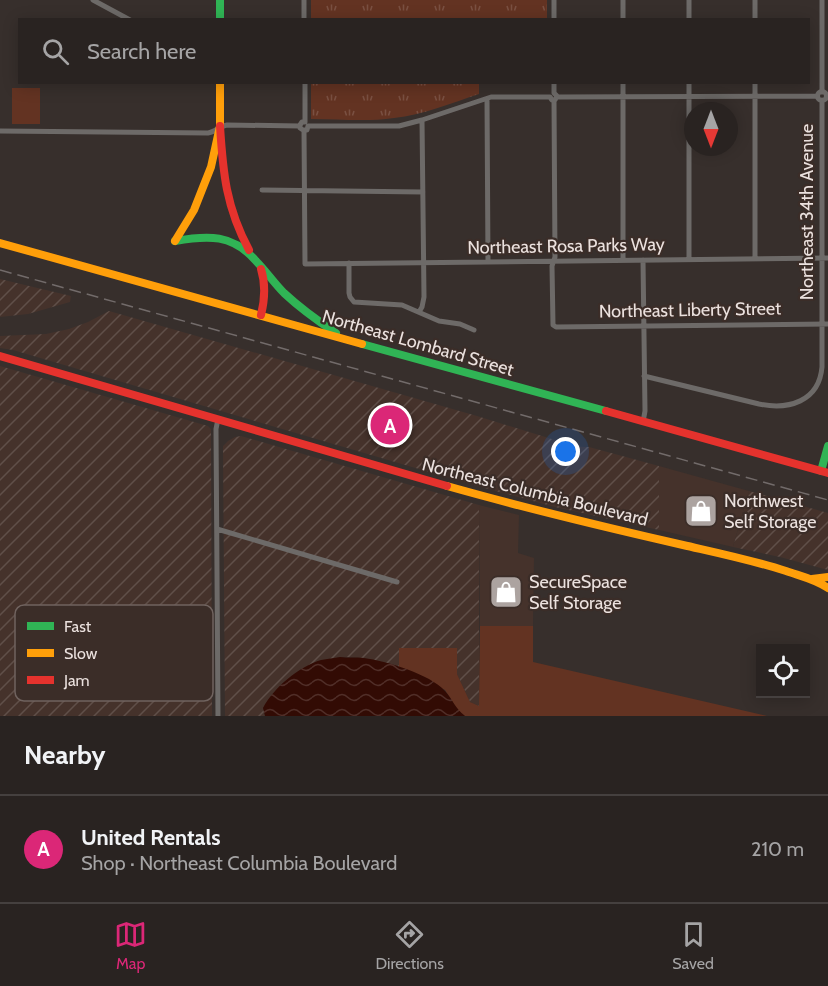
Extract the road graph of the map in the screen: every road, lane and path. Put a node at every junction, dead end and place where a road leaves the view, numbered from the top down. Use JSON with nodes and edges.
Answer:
{"nodes":[{"id":1,"x":93,"y":0,"type":"edge"},
{"id":2,"x":220,"y":0,"type":"edge"},
{"id":3,"x":304,"y":0,"type":"edge"},
{"id":4,"x":554,"y":0,"type":"edge"},
{"id":5,"x":623,"y":0,"type":"edge"},
{"id":6,"x":689,"y":0,"type":"edge"},
{"id":7,"x":755,"y":0,"type":"edge"},
{"id":8,"x":822,"y":0,"type":"edge"},
{"id":9,"x":126,"y":18,"type":"edge"},
{"id":10,"x":220,"y":18,"type":"edge"},
{"id":11,"x":304,"y":18,"type":"edge"},
{"id":12,"x":554,"y":18,"type":"edge"},
{"id":13,"x":623,"y":18,"type":"edge"},
{"id":14,"x":689,"y":18,"type":"edge"},
{"id":15,"x":755,"y":18,"type":"edge"},
{"id":16,"x":220,"y":84,"type":"edge"},
{"id":17,"x":305,"y":84,"type":"edge"},
{"id":18,"x":554,"y":84,"type":"edge"},
{"id":19,"x":623,"y":84,"type":"edge"},
{"id":20,"x":689,"y":84,"type":"edge"},
{"id":21,"x":755,"y":84,"type":"edge"},
{"id":22,"x":689,"y":96,"type":"junction"},
{"id":23,"x":755,"y":96,"type":"junction"},
{"id":24,"x":823,"y":96,"type":"edge"},
{"id":25,"x":554,"y":97,"type":"junction"},
{"id":26,"x":623,"y":97,"type":"junction"},
{"id":27,"x":487,"y":99,"type":"junction"},
{"id":28,"x":422,"y":120,"type":"junction"},
{"id":29,"x":220,"y":126,"type":"junction"},
{"id":30,"x":304,"y":126,"type":"junction"},
{"id":31,"x":0,"y":131,"type":"edge"},
{"id":32,"x":262,"y":190,"type":"dead end"},
{"id":33,"x":304,"y":191,"type":"junction"},
{"id":34,"x":423,"y":192,"type":"junction"},
{"id":35,"x":0,"y":243,"type":"edge"},
{"id":36,"x":825,"y":258,"type":"edge"},
{"id":37,"x":255,"y":259,"type":"junction"},
{"id":38,"x":755,"y":259,"type":"junction"},
{"id":39,"x":623,"y":260,"type":"junction"},
{"id":40,"x":643,"y":260,"type":"junction"},
{"id":41,"x":689,"y":260,"type":"junction"},
{"id":42,"x":554,"y":261,"type":"junction"},
{"id":43,"x":423,"y":262,"type":"junction"},
{"id":44,"x":488,"y":262,"type":"junction"},
{"id":45,"x":349,"y":263,"type":"junction"},
{"id":46,"x":419,"y":312,"type":"junction"},
{"id":47,"x":261,"y":315,"type":"junction"},
{"id":48,"x":825,"y":324,"type":"edge"},
{"id":49,"x":644,"y":326,"type":"junction"},
{"id":50,"x":474,"y":330,"type":"dead end"},
{"id":51,"x":342,"y":338,"type":"junction"},
{"id":52,"x":0,"y":356,"type":"edge"},
{"id":53,"x":644,"y":376,"type":"junction"},
{"id":54,"x":218,"y":419,"type":"junction"},
{"id":55,"x":643,"y":422,"type":"junction"},
{"id":56,"x":828,"y":446,"type":"edge"},
{"id":57,"x":825,"y":472,"type":"edge"},
{"id":58,"x":217,"y":529,"type":"junction"},
{"id":59,"x":828,"y":577,"type":"edge"},
{"id":60,"x":812,"y":579,"type":"junction"},
{"id":61,"x":397,"y":582,"type":"dead end"},
{"id":62,"x":824,"y":583,"type":"edge"},
{"id":63,"x":828,"y":588,"type":"edge"},
{"id":64,"x":828,"y":594,"type":"edge"},
{"id":65,"x":218,"y":716,"type":"edge"}],
"edges":[{"from":1,"to":9,"type":"street"},
{"from":2,"to":10,"type":"main road"},
{"from":3,"to":11,"type":"street"},
{"from":4,"to":12,"type":"street"},
{"from":5,"to":13,"type":"street"},
{"from":6,"to":14,"type":"street"},
{"from":7,"to":15,"type":"street"},
{"from":8,"to":24,"type":"street","name":"Northeast 34th Avenue"},
{"from":16,"to":29,"type":"main road"},
{"from":17,"to":30,"type":"street"},
{"from":18,"to":25,"type":"street"},
{"from":19,"to":26,"type":"street"},
{"from":20,"to":22,"type":"street"},
{"from":21,"to":23,"type":"street"},
{"from":22,"to":23,"type":"street"},
{"from":22,"to":26,"type":"street"},
{"from":22,"to":41,"type":"street"},
{"from":23,"to":24,"type":"street"},
{"from":23,"to":38,"type":"street"},
{"from":24,"to":36,"type":"street","name":"Northeast 34th Avenue"},
{"from":25,"to":26,"type":"street"},
{"from":25,"to":27,"type":"street"},
{"from":25,"to":42,"type":"street"},
{"from":26,"to":39,"type":"street"},
{"from":27,"to":28,"type":"street"},
{"from":27,"to":44,"type":"street"},
{"from":28,"to":30,"type":"street"},
{"from":28,"to":34,"type":"street"},
{"from":29,"to":30,"type":"street"},
{"from":29,"to":31,"type":"street"},
{"from":29,"to":37,"type":"main road"},
{"from":29,"to":37,"type":"main road"},
{"from":30,"to":33,"type":"street"},
{"from":32,"to":33,"type":"street"},
{"from":33,"to":34,"type":"street"},
{"from":33,"to":45,"type":"street","name":"Northeast Rosa Parks Way"},
{"from":34,"to":43,"type":"street"},
{"from":35,"to":47,"type":"main road","name":"Northeast Lombard Street"},
{"from":36,"to":38,"type":"street","name":"Northeast Rosa Parks Way"},
{"from":36,"to":48,"type":"street","name":"Northeast 34th Avenue"},
{"from":37,"to":47,"type":"main road"},
{"from":37,"to":51,"type":"main road"},
{"from":38,"to":41,"type":"street","name":"Northeast Rosa Parks Way"},
{"from":39,"to":40,"type":"street","name":"Northeast Rosa Parks Way"},
{"from":39,"to":42,"type":"street","name":"Northeast Rosa Parks Way"},
{"from":40,"to":41,"type":"street","name":"Northeast Rosa Parks Way"},
{"from":40,"to":49,"type":"street"},
{"from":42,"to":44,"type":"street","name":"Northeast Rosa Parks Way"},
{"from":42,"to":49,"type":"street","name":"Northeast Liberty Street"},
{"from":43,"to":44,"type":"street","name":"Northeast Rosa Parks Way"},
{"from":43,"to":45,"type":"street","name":"Northeast Rosa Parks Way"},
{"from":43,"to":46,"type":"street"},
{"from":45,"to":46,"type":"street"},
{"from":46,"to":50,"type":"street"},
{"from":47,"to":51,"type":"main road","name":"Northeast Lombard Street"},
{"from":48,"to":49,"type":"street","name":"Northeast Liberty Street"},
{"from":48,"to":53,"type":"street","name":"Northeast 34th Avenue"},
{"from":49,"to":53,"type":"street"},
{"from":51,"to":55,"type":"main road","name":"Northeast Lombard Street"},
{"from":52,"to":54,"type":"main road","name":"Northeast Columbia Boulevard"},
{"from":53,"to":55,"type":"street"},
{"from":54,"to":58,"type":"street"},
{"from":54,"to":60,"type":"main road","name":"Northeast Columbia Boulevard"},
{"from":55,"to":57,"type":"main road","name":"Northeast Lombard Street"},
{"from":56,"to":57,"type":"main road"},
{"from":58,"to":61,"type":"street"},
{"from":58,"to":65,"type":"street"},
{"from":59,"to":60,"type":"main road"},
{"from":60,"to":62,"type":"main road","name":"Northeast Columbia Boulevard"},
{"from":60,"to":64,"type":"main road"},
{"from":62,"to":63,"type":"main road","name":"Northeast Columbia Boulevard"}]}
